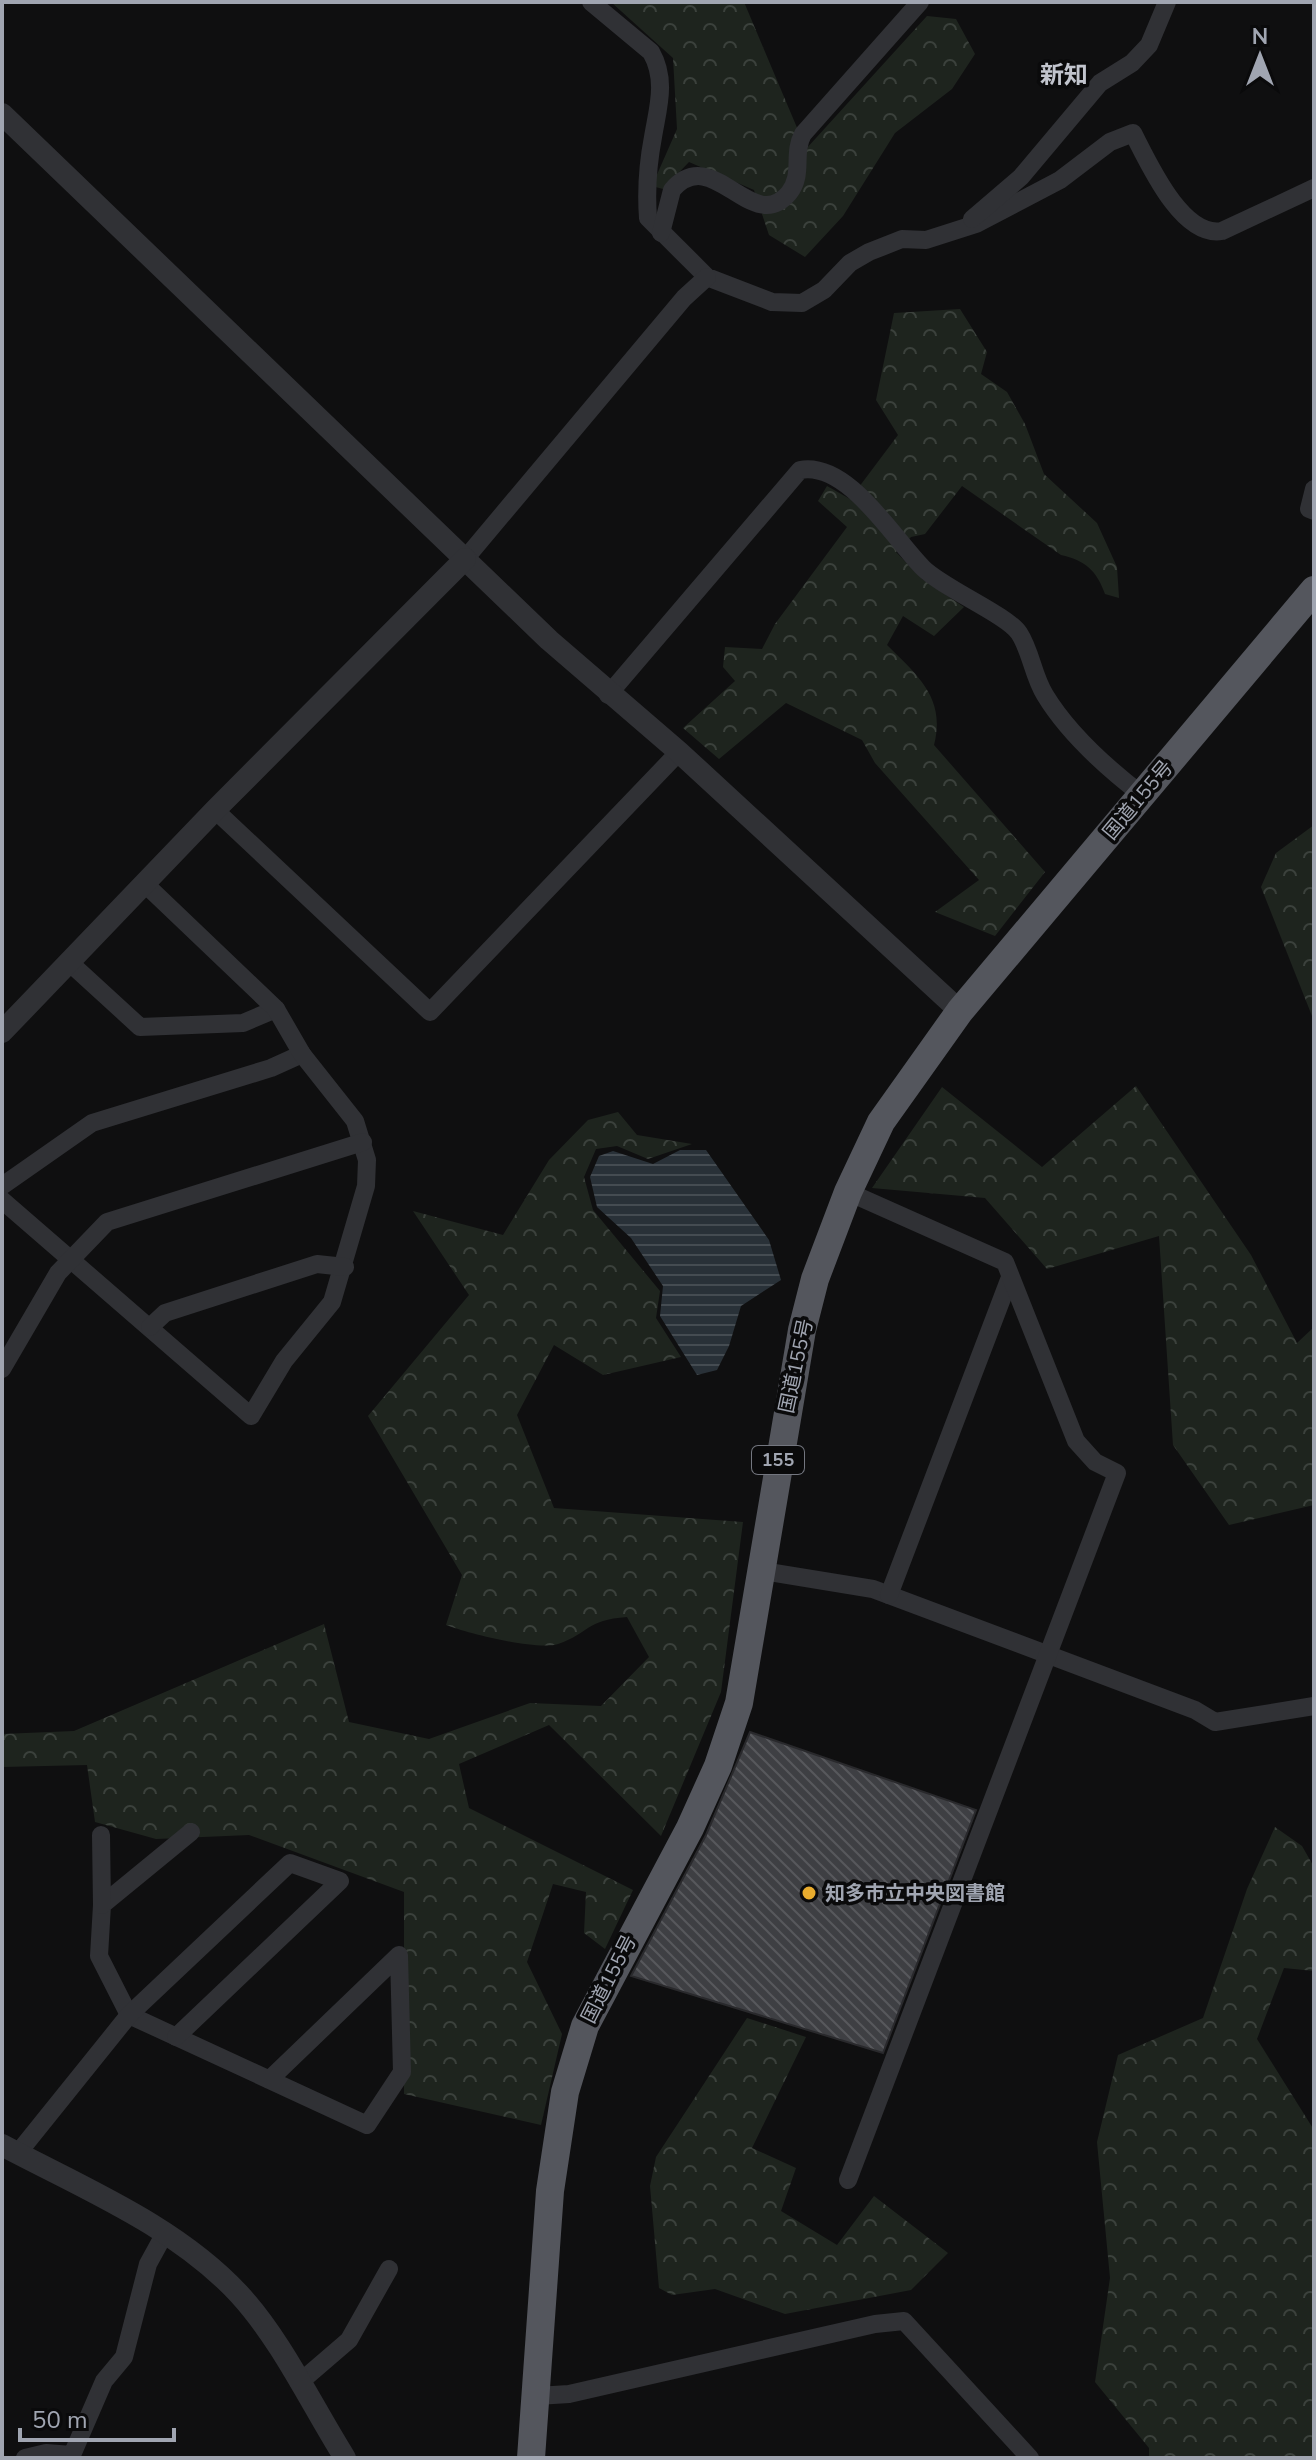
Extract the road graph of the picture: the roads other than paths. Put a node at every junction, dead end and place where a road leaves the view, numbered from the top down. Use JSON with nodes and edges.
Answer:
{"nodes":[{"id":1,"x":591,"y":2,"type":"edge"},
{"id":2,"x":920,"y":2,"type":"edge"},
{"id":3,"x":1167,"y":2,"type":"edge"},
{"id":4,"x":2,"y":114,"type":"edge"},
{"id":5,"x":1314,"y":188,"type":"edge"},
{"id":6,"x":964,"y":227,"type":"junction"},
{"id":7,"x":661,"y":233,"type":"junction"},
{"id":8,"x":707,"y":277,"type":"junction"},
{"id":9,"x":1314,"y":489,"type":"edge"},
{"id":10,"x":1314,"y":511,"type":"edge"},
{"id":11,"x":465,"y":559,"type":"junction"},
{"id":12,"x":1314,"y":590,"type":"edge"},
{"id":13,"x":608,"y":695,"type":"junction"},
{"id":14,"x":679,"y":752,"type":"junction"},
{"id":15,"x":1142,"y":795,"type":"junction"},
{"id":16,"x":215,"y":810,"type":"junction"},
{"id":17,"x":144,"y":883,"type":"junction"},
{"id":18,"x":69,"y":962,"type":"junction"},
{"id":19,"x":276,"y":1009,"type":"junction"},
{"id":20,"x":960,"y":1011,"type":"junction"},
{"id":21,"x":2,"y":1032,"type":"edge"},
{"id":22,"x":302,"y":1054,"type":"junction"},
{"id":23,"x":363,"y":1142,"type":"junction"},
{"id":24,"x":2,"y":1186,"type":"edge"},
{"id":25,"x":848,"y":1192,"type":"junction"},
{"id":26,"x":2,"y":1200,"type":"edge"},
{"id":27,"x":71,"y":1257,"type":"junction"},
{"id":28,"x":345,"y":1267,"type":"junction"},
{"id":29,"x":1009,"y":1280,"type":"junction"},
{"id":30,"x":150,"y":1327,"type":"junction"},
{"id":31,"x":2,"y":1369,"type":"edge"},
{"id":32,"x":762,"y":1571,"type":"junction"},
{"id":33,"x":889,"y":1595,"type":"junction"},
{"id":34,"x":1050,"y":1653,"type":"junction"},
{"id":35,"x":1314,"y":1706,"type":"edge"},
{"id":36,"x":191,"y":1832,"type":"dead end"},
{"id":37,"x":101,"y":1835,"type":"dead end"},
{"id":38,"x":102,"y":1905,"type":"junction"},
{"id":39,"x":129,"y":2015,"type":"junction"},
{"id":40,"x":176,"y":2037,"type":"junction"},
{"id":41,"x":269,"y":2080,"type":"junction"},
{"id":42,"x":10,"y":2149,"type":"edge"},
{"id":43,"x":848,"y":2180,"type":"dead end"},
{"id":44,"x":165,"y":2233,"type":"junction"},
{"id":45,"x":389,"y":2269,"type":"dead end"},
{"id":46,"x":299,"y":2383,"type":"junction"},
{"id":47,"x":537,"y":2396,"type":"junction"},
{"id":48,"x":25,"y":2458,"type":"edge"},
{"id":49,"x":345,"y":2458,"type":"edge"},
{"id":50,"x":531,"y":2458,"type":"edge"},
{"id":51,"x":1030,"y":2458,"type":"edge"}],
"edges":[{"from":1,"to":7,"type":"street"},
{"from":2,"to":7,"type":"street"},
{"from":3,"to":6,"type":"street"},
{"from":4,"to":11,"type":"street"},
{"from":5,"to":6,"type":"street"},
{"from":6,"to":8,"type":"street"},
{"from":7,"to":8,"type":"street"},
{"from":8,"to":11,"type":"street"},
{"from":9,"to":10,"type":"street"},
{"from":11,"to":13,"type":"street"},
{"from":11,"to":16,"type":"street"},
{"from":12,"to":15,"type":"highway","name":"国道155号","number":"155"},
{"from":13,"to":14,"type":"street"},
{"from":13,"to":15,"type":"street"},
{"from":14,"to":16,"type":"street"},
{"from":14,"to":20,"type":"street"},
{"from":15,"to":20,"type":"highway","name":"国道155号","number":"155"},
{"from":16,"to":17,"type":"street"},
{"from":17,"to":18,"type":"street"},
{"from":17,"to":19,"type":"street"},
{"from":18,"to":19,"type":"street"},
{"from":18,"to":21,"type":"street"},
{"from":19,"to":22,"type":"street"},
{"from":20,"to":25,"type":"highway","name":"国道155号","number":"155"},
{"from":22,"to":23,"type":"street"},
{"from":22,"to":24,"type":"street"},
{"from":23,"to":27,"type":"street"},
{"from":23,"to":28,"type":"street"},
{"from":25,"to":29,"type":"street"},
{"from":25,"to":32,"type":"highway","name":"国道155号","number":"155"},
{"from":26,"to":27,"type":"street"},
{"from":27,"to":30,"type":"street"},
{"from":27,"to":31,"type":"street"},
{"from":28,"to":30,"type":"street"},
{"from":28,"to":30,"type":"street"},
{"from":29,"to":33,"type":"street"},
{"from":29,"to":34,"type":"street"},
{"from":32,"to":33,"type":"street"},
{"from":32,"to":47,"type":"highway","name":"国道155号","number":"155"},
{"from":33,"to":34,"type":"street"},
{"from":34,"to":35,"type":"street"},
{"from":34,"to":43,"type":"street"},
{"from":36,"to":38,"type":"street"},
{"from":37,"to":38,"type":"street"},
{"from":38,"to":39,"type":"street"},
{"from":39,"to":40,"type":"street"},
{"from":39,"to":40,"type":"street"},
{"from":39,"to":42,"type":"street"},
{"from":40,"to":41,"type":"street"},
{"from":41,"to":41,"type":"street"},
{"from":42,"to":44,"type":"street"},
{"from":44,"to":46,"type":"street"},
{"from":44,"to":48,"type":"street"},
{"from":45,"to":46,"type":"street"},
{"from":46,"to":49,"type":"street"},
{"from":47,"to":50,"type":"highway","name":"国道155号","number":"155"},
{"from":47,"to":51,"type":"street"}]}
